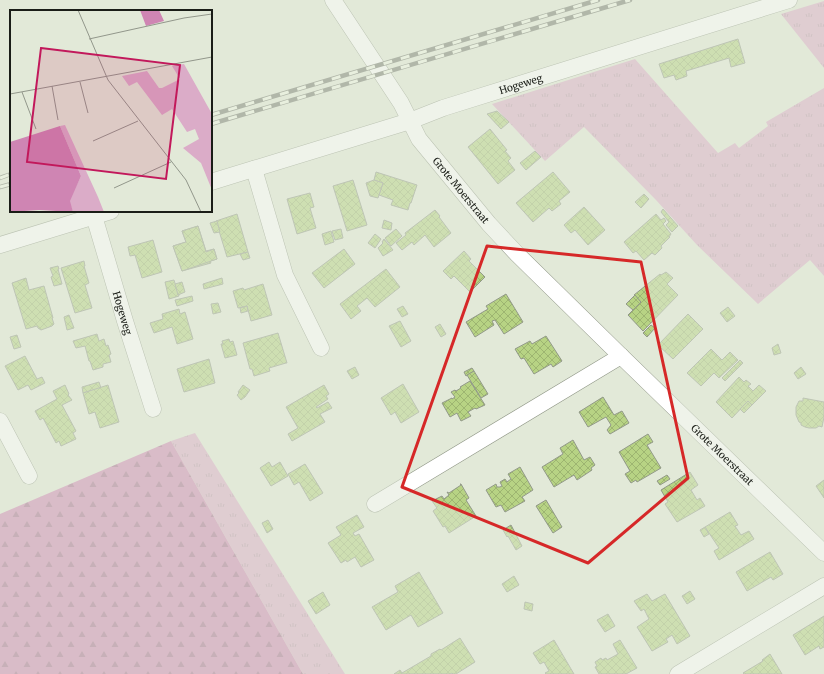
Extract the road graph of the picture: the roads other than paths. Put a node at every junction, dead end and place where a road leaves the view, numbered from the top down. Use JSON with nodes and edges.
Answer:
{"nodes":[{"id":1,"x":333,"y":0,"type":"edge"},
{"id":2,"x":789,"y":0,"type":"edge"},
{"id":3,"x":410,"y":121,"type":"junction"},
{"id":4,"x":254,"y":169,"type":"junction"},
{"id":5,"x":212,"y":182,"type":"edge"},
{"id":6,"x":108,"y":212,"type":"edge"},
{"id":7,"x":94,"y":216,"type":"junction"},
{"id":8,"x":0,"y":245,"type":"edge"},
{"id":9,"x":321,"y":348,"type":"dead end"},
{"id":10,"x":621,"y":356,"type":"junction"},
{"id":11,"x":153,"y":409,"type":"dead end"},
{"id":12,"x":0,"y":421,"type":"edge"},
{"id":13,"x":29,"y":476,"type":"dead end"},
{"id":14,"x":375,"y":504,"type":"dead end"},
{"id":15,"x":824,"y":553,"type":"edge"},
{"id":16,"x":824,"y":586,"type":"edge"},
{"id":17,"x":678,"y":674,"type":"edge"}],
"edges":[{"from":1,"to":3,"type":"street","name":"Grote Moerstraat"},
{"from":2,"to":3,"type":"street","name":"Hogeweg"},
{"from":3,"to":4,"type":"street","name":"Hogeweg"},
{"from":3,"to":10,"type":"street","name":"Grote Moerstraat"},
{"from":4,"to":5,"type":"street","name":"Hogeweg"},
{"from":4,"to":9,"type":"street"},
{"from":6,"to":7,"type":"street"},
{"from":7,"to":8,"type":"street"},
{"from":7,"to":11,"type":"street","name":"Hogeweg"},
{"from":10,"to":14,"type":"street"},
{"from":10,"to":15,"type":"street","name":"Grote Moerstraat"},
{"from":12,"to":13,"type":"street"},
{"from":16,"to":17,"type":"street"}]}
